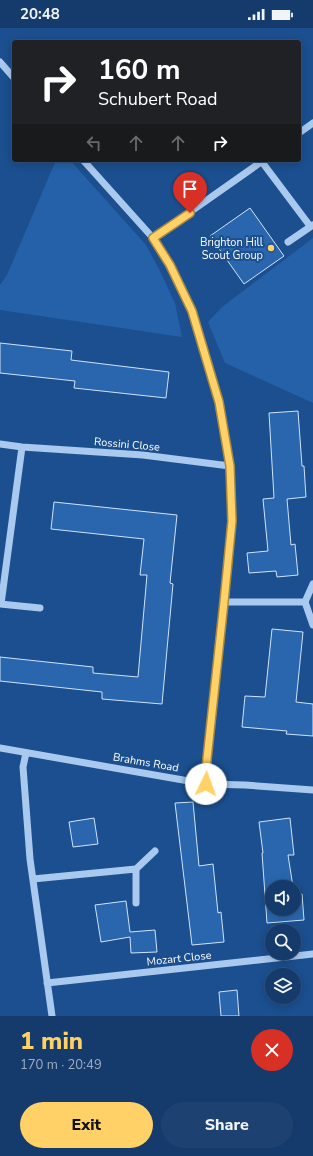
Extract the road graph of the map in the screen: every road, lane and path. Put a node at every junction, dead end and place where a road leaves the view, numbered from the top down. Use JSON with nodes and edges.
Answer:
{"nodes":[{"id":1,"x":0,"y":62,"type":"edge"},
{"id":2,"x":12,"y":76,"type":"edge"},
{"id":3,"x":313,"y":123,"type":"edge"},
{"id":4,"x":301,"y":132,"type":"edge"},
{"id":5,"x":85,"y":162,"type":"edge"},
{"id":6,"x":262,"y":162,"type":"edge"},
{"id":7,"x":264,"y":162,"type":"edge"},
{"id":8,"x":312,"y":225,"type":"edge"},
{"id":9,"x":153,"y":238,"type":"junction"},
{"id":10,"x":288,"y":242,"type":"dead end"},
{"id":11,"x":0,"y":444,"type":"edge"},
{"id":12,"x":22,"y":447,"type":"junction"},
{"id":13,"x":230,"y":466,"type":"junction"},
{"id":14,"x":313,"y":584,"type":"edge"},
{"id":15,"x":224,"y":602,"type":"junction"},
{"id":16,"x":305,"y":602,"type":"junction"},
{"id":17,"x":0,"y":604,"type":"edge"},
{"id":18,"x":40,"y":608,"type":"dead end"},
{"id":19,"x":313,"y":626,"type":"edge"},
{"id":20,"x":0,"y":748,"type":"edge"},
{"id":21,"x":26,"y":753,"type":"junction"},
{"id":22,"x":206,"y":784,"type":"junction"},
{"id":23,"x":313,"y":790,"type":"edge"},
{"id":24,"x":155,"y":851,"type":"dead end"},
{"id":25,"x":136,"y":869,"type":"junction"},
{"id":26,"x":33,"y":879,"type":"junction"},
{"id":27,"x":136,"y":903,"type":"dead end"},
{"id":28,"x":313,"y":954,"type":"edge"},
{"id":29,"x":47,"y":983,"type":"junction"},
{"id":30,"x":52,"y":1016,"type":"edge"}],
"edges":[{"from":1,"to":2,"type":"street"},
{"from":3,"to":4,"type":"street"},
{"from":5,"to":9,"type":"street"},
{"from":6,"to":9,"type":"street"},
{"from":7,"to":8,"type":"street"},
{"from":8,"to":10,"type":"street"},
{"from":9,"to":13,"type":"street"},
{"from":11,"to":12,"type":"street","name":"Rossini Close"},
{"from":12,"to":13,"type":"street","name":"Rossini Close"},
{"from":12,"to":17,"type":"street"},
{"from":13,"to":15,"type":"street"},
{"from":14,"to":16,"type":"street"},
{"from":15,"to":16,"type":"street"},
{"from":15,"to":22,"type":"street"},
{"from":16,"to":19,"type":"street"},
{"from":17,"to":18,"type":"street"},
{"from":20,"to":21,"type":"street","name":"Brahms Road"},
{"from":21,"to":22,"type":"street","name":"Brahms Road"},
{"from":21,"to":26,"type":"street"},
{"from":22,"to":23,"type":"street","name":"Brahms Road"},
{"from":24,"to":25,"type":"street"},
{"from":25,"to":26,"type":"street"},
{"from":25,"to":27,"type":"street"},
{"from":26,"to":29,"type":"street"},
{"from":28,"to":29,"type":"street","name":"Mozart Close"},
{"from":29,"to":30,"type":"street"}]}
